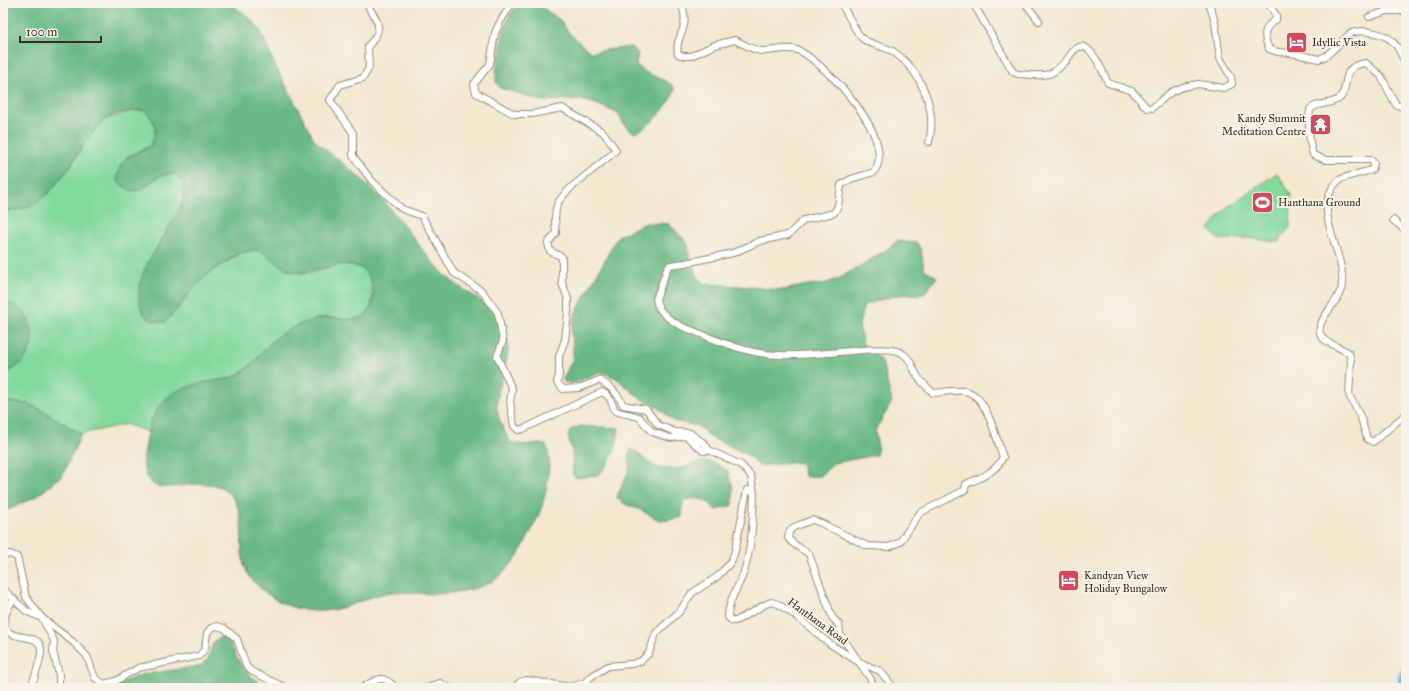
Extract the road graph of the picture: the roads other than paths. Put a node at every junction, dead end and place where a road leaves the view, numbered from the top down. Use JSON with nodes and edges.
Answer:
{"nodes":[{"id":1,"x":372,"y":3,"type":"edge"},
{"id":2,"x":512,"y":3,"type":"edge"},
{"id":3,"x":681,"y":3,"type":"edge"},
{"id":4,"x":844,"y":3,"type":"edge"},
{"id":5,"x":973,"y":3,"type":"edge"},
{"id":6,"x":1025,"y":3,"type":"edge"},
{"id":7,"x":1209,"y":3,"type":"edge"},
{"id":8,"x":1268,"y":3,"type":"edge"},
{"id":9,"x":1406,"y":11,"type":"edge"},
{"id":10,"x":1369,"y":17,"type":"dead end"},
{"id":11,"x":1039,"y":21,"type":"dead end"},
{"id":12,"x":1406,"y":63,"type":"edge"},
{"id":13,"x":1406,"y":108,"type":"edge"},
{"id":14,"x":929,"y":142,"type":"dead end"},
{"id":15,"x":1393,"y":220,"type":"dead end"},
{"id":16,"x":1406,"y":231,"type":"edge"},
{"id":17,"x":1406,"y":414,"type":"edge"},
{"id":18,"x":709,"y":450,"type":"junction"},
{"id":19,"x":754,"y":494,"type":"junction"},
{"id":20,"x":3,"y":555,"type":"edge"},
{"id":21,"x":3,"y":589,"type":"edge"},
{"id":22,"x":13,"y":600,"type":"junction"},
{"id":23,"x":42,"y":618,"type":"junction"},
{"id":24,"x":857,"y":661,"type":"junction"},
{"id":25,"x":584,"y":683,"type":"junction"},
{"id":26,"x":31,"y":688,"type":"edge"},
{"id":27,"x":58,"y":688,"type":"edge"},
{"id":28,"x":286,"y":688,"type":"edge"},
{"id":29,"x":362,"y":688,"type":"edge"},
{"id":30,"x":395,"y":688,"type":"edge"},
{"id":31,"x":428,"y":688,"type":"edge"},
{"id":32,"x":450,"y":688,"type":"edge"},
{"id":33,"x":514,"y":688,"type":"edge"},
{"id":34,"x":579,"y":688,"type":"edge"},
{"id":35,"x":875,"y":688,"type":"edge"},
{"id":36,"x":894,"y":688,"type":"edge"}],
"edges":[{"from":1,"to":18,"type":"street"},
{"from":2,"to":18,"type":"street"},
{"from":3,"to":24,"type":"street"},
{"from":4,"to":14,"type":"street"},
{"from":5,"to":7,"type":"street"},
{"from":6,"to":11,"type":"street"},
{"from":8,"to":12,"type":"street"},
{"from":9,"to":10,"type":"street"},
{"from":13,"to":17,"type":"street"},
{"from":15,"to":16,"type":"street"},
{"from":18,"to":19,"type":"street"},
{"from":19,"to":24,"type":"street","name":"Hanthana Road"},
{"from":19,"to":25,"type":"street"},
{"from":20,"to":23,"type":"street"},
{"from":21,"to":22,"type":"street"},
{"from":22,"to":23,"type":"street"},
{"from":22,"to":26,"type":"street"},
{"from":23,"to":27,"type":"street"},
{"from":23,"to":28,"type":"street"},
{"from":24,"to":35,"type":"street"},
{"from":24,"to":36,"type":"street","name":"Hanthana Road"},
{"from":25,"to":33,"type":"street"},
{"from":25,"to":34,"type":"street"},
{"from":29,"to":30,"type":"street"},
{"from":31,"to":32,"type":"street"}]}
